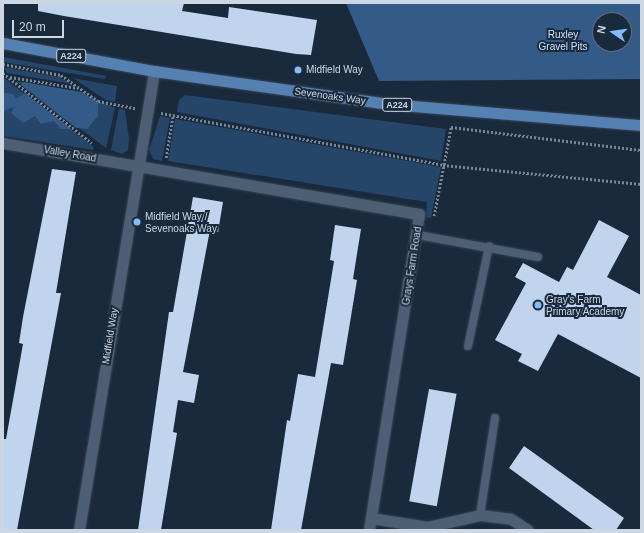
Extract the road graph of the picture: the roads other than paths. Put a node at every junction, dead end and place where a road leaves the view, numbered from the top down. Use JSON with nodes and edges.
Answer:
{"nodes":[{"id":1,"x":3,"y":43,"type":"edge"},
{"id":2,"x":3,"y":47,"type":"edge"},
{"id":3,"x":139,"y":68,"type":"junction"},
{"id":4,"x":154,"y":71,"type":"junction"},
{"id":5,"x":641,"y":125,"type":"edge"},
{"id":6,"x":3,"y":143,"type":"edge"},
{"id":7,"x":137,"y":166,"type":"junction"},
{"id":8,"x":423,"y":236,"type":"junction"},
{"id":9,"x":489,"y":246,"type":"junction"},
{"id":10,"x":538,"y":257,"type":"dead end"},
{"id":11,"x":468,"y":346,"type":"dead end"},
{"id":12,"x":495,"y":418,"type":"dead end"},
{"id":13,"x":480,"y":515,"type":"junction"},
{"id":14,"x":371,"y":518,"type":"junction"},
{"id":15,"x":79,"y":530,"type":"edge"},
{"id":16,"x":369,"y":530,"type":"edge"},
{"id":17,"x":528,"y":530,"type":"edge"}],
"edges":[{"from":1,"to":3,"type":"main road","name":"Sevenoaks Way","number":"A224"},
{"from":2,"to":3,"type":"main road","name":"Sevenoaks Way","number":"A224"},
{"from":3,"to":4,"type":"main road","name":"Sevenoaks Way","number":"A224"},
{"from":4,"to":5,"type":"main road","name":"Sevenoaks Way","number":"A224"},
{"from":4,"to":7,"type":"street","name":"Midfield Way"},
{"from":6,"to":7,"type":"street","name":"Valley Road"},
{"from":7,"to":8,"type":"street","name":"Grays Farm Road"},
{"from":7,"to":15,"type":"street","name":"Midfield Way"},
{"from":8,"to":9,"type":"lane"},
{"from":8,"to":14,"type":"street","name":"Grays Farm Road"},
{"from":9,"to":10,"type":"lane"},
{"from":9,"to":11,"type":"lane"},
{"from":12,"to":13,"type":"lane"},
{"from":13,"to":14,"type":"street"},
{"from":13,"to":17,"type":"street"},
{"from":14,"to":16,"type":"street","name":"Grays Farm Road"}]}
